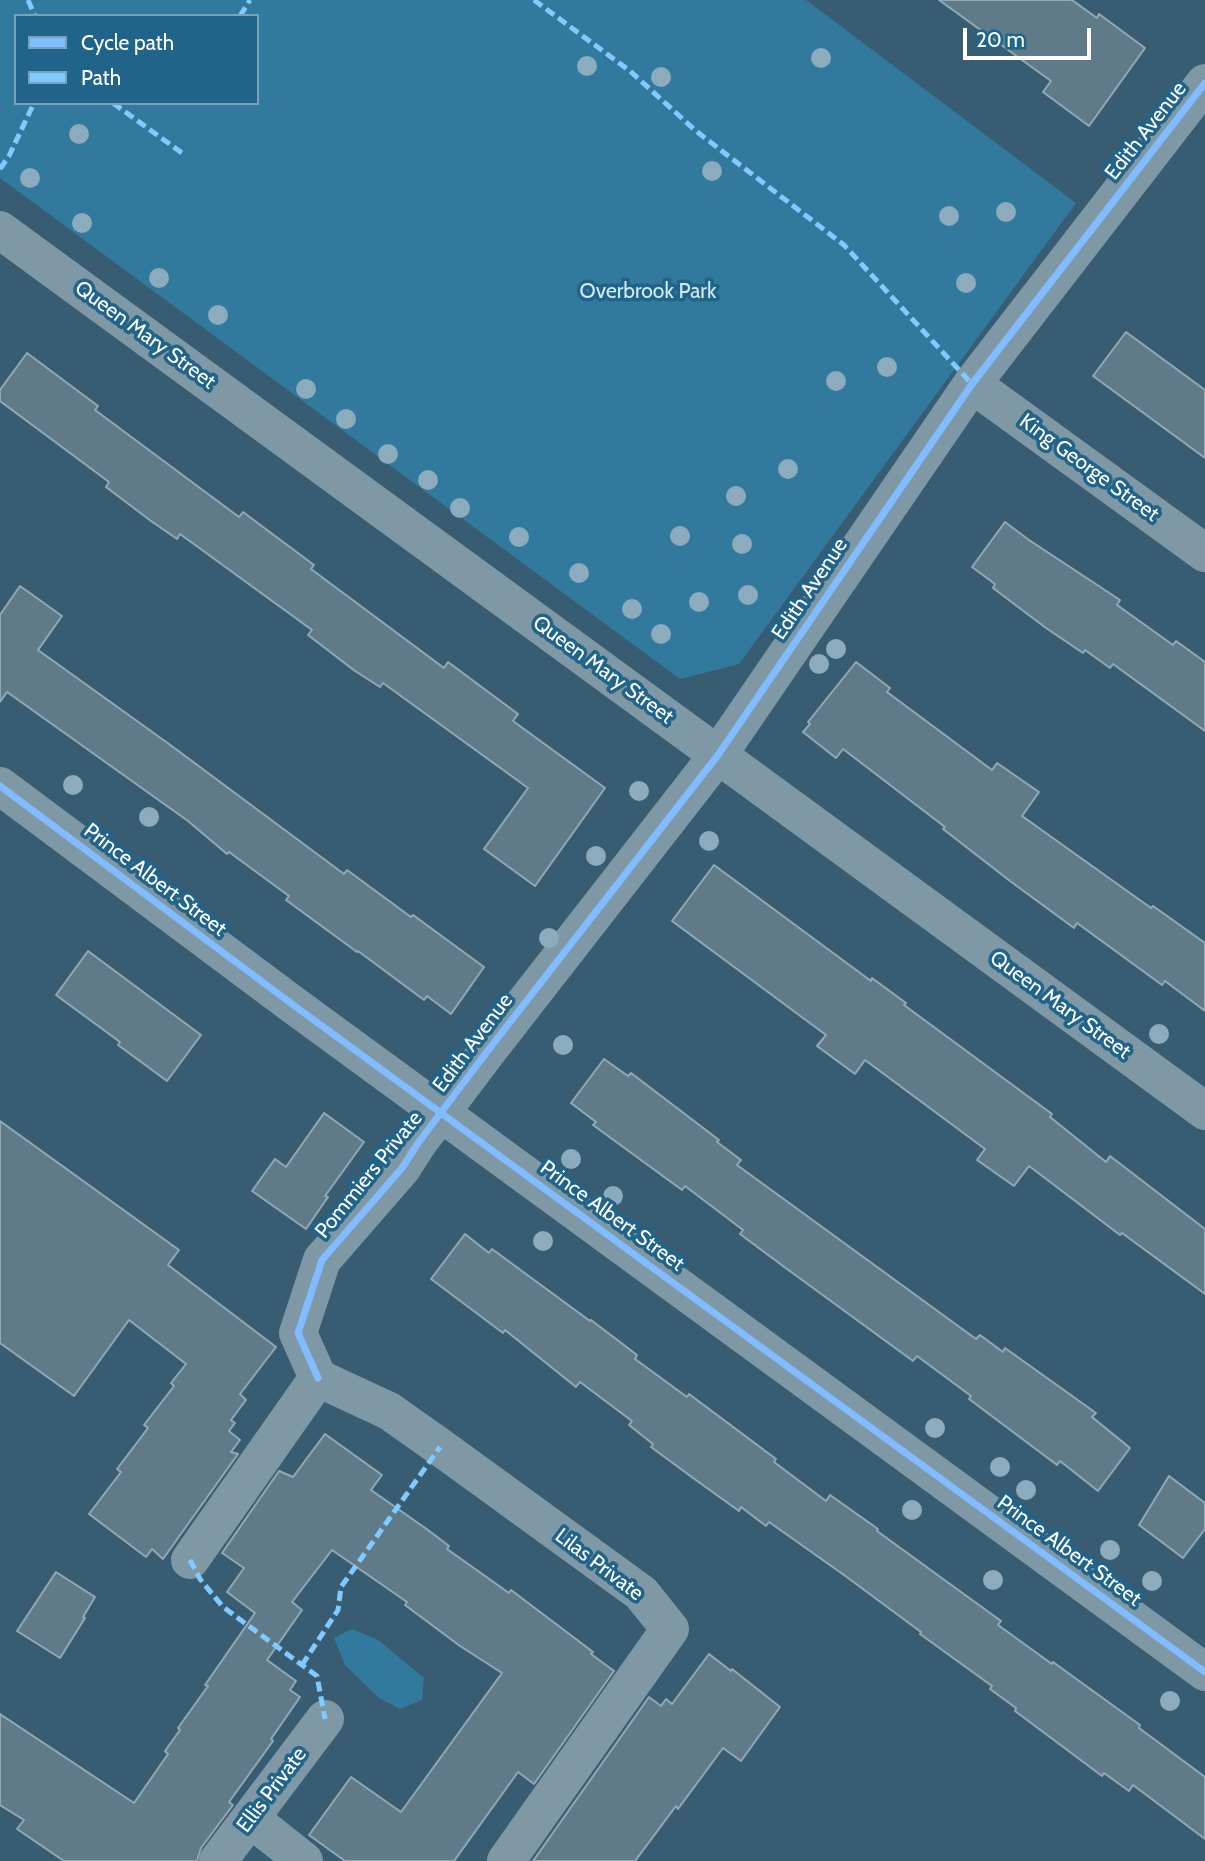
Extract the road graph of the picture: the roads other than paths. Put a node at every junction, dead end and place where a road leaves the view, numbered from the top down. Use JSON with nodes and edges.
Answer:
{"nodes":[{"id":1,"x":1205,"y":83,"type":"edge"},
{"id":2,"x":0,"y":230,"type":"edge"},
{"id":3,"x":972,"y":384,"type":"junction"},
{"id":4,"x":1205,"y":553,"type":"edge"},
{"id":5,"x":718,"y":755,"type":"junction"},
{"id":6,"x":0,"y":786,"type":"edge"},
{"id":7,"x":1205,"y":1111,"type":"edge"},
{"id":8,"x":442,"y":1113,"type":"junction"},
{"id":9,"x":318,"y":1378,"type":"junction"},
{"id":10,"x":190,"y":1560,"type":"dead end"},
{"id":11,"x":1205,"y":1672,"type":"edge"},
{"id":12,"x":325,"y":1719,"type":"dead end"},
{"id":13,"x":251,"y":1819,"type":"junction"},
{"id":14,"x":218,"y":1861,"type":"edge"},
{"id":15,"x":304,"y":1861,"type":"edge"},
{"id":16,"x":506,"y":1861,"type":"edge"}],
"edges":[{"from":1,"to":3,"type":"street","name":"Edith Avenue"},
{"from":2,"to":5,"type":"street","name":"Queen Mary Street"},
{"from":3,"to":4,"type":"street","name":"King George Street"},
{"from":3,"to":5,"type":"street","name":"Edith Avenue"},
{"from":5,"to":7,"type":"street","name":"Queen Mary Street"},
{"from":5,"to":8,"type":"street","name":"Edith Avenue"},
{"from":6,"to":8,"type":"street","name":"Prince Albert Street"},
{"from":8,"to":9,"type":"street","name":"Pommiers Private"},
{"from":8,"to":11,"type":"street","name":"Prince Albert Street"},
{"from":9,"to":10,"type":"street"},
{"from":9,"to":16,"type":"street","name":"Lilas Private"},
{"from":12,"to":13,"type":"street","name":"Ellis Private"},
{"from":13,"to":14,"type":"street","name":"Ellis Private"},
{"from":13,"to":15,"type":"street"}]}
